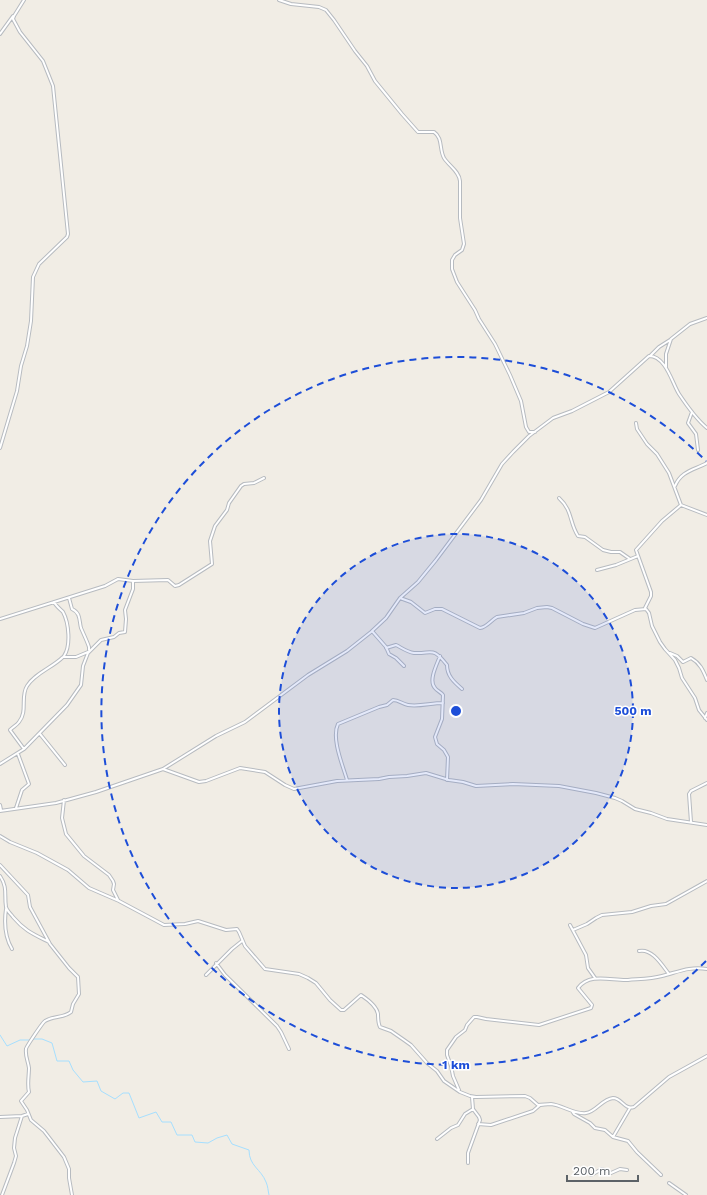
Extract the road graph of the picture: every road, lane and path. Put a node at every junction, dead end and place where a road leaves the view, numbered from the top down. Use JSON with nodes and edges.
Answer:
{"nodes":[{"id":1,"x":24,"y":0,"type":"edge"},
{"id":2,"x":279,"y":0,"type":"edge"},
{"id":3,"x":14,"y":16,"type":"junction"},
{"id":4,"x":0,"y":34,"type":"edge"},
{"id":5,"x":707,"y":318,"type":"edge"},
{"id":6,"x":671,"y":339,"type":"junction"},
{"id":7,"x":650,"y":356,"type":"junction"},
{"id":8,"x":666,"y":367,"type":"junction"},
{"id":9,"x":692,"y":412,"type":"junction"},
{"id":10,"x":636,"y":423,"type":"dead end"},
{"id":11,"x":707,"y":428,"type":"edge"},
{"id":12,"x":535,"y":432,"type":"junction"},
{"id":13,"x":0,"y":448,"type":"edge"},
{"id":14,"x":698,"y":450,"type":"dead end"},
{"id":15,"x":707,"y":463,"type":"edge"},
{"id":16,"x":264,"y":478,"type":"dead end"},
{"id":17,"x":675,"y":488,"type":"junction"},
{"id":18,"x":559,"y":498,"type":"dead end"},
{"id":19,"x":681,"y":505,"type":"junction"},
{"id":20,"x":707,"y":515,"type":"edge"},
{"id":21,"x":638,"y":556,"type":"junction"},
{"id":22,"x":630,"y":559,"type":"junction"},
{"id":23,"x":597,"y":570,"type":"dead end"},
{"id":24,"x":132,"y":581,"type":"junction"},
{"id":25,"x":69,"y":598,"type":"junction"},
{"id":26,"x":400,"y":598,"type":"junction"},
{"id":27,"x":54,"y":602,"type":"junction"},
{"id":28,"x":645,"y":608,"type":"junction"},
{"id":29,"x":0,"y":619,"type":"edge"},
{"id":30,"x":372,"y":631,"type":"junction"},
{"id":31,"x":386,"y":648,"type":"junction"},
{"id":32,"x":89,"y":652,"type":"junction"},
{"id":33,"x":669,"y":653,"type":"junction"},
{"id":34,"x":440,"y":656,"type":"junction"},
{"id":35,"x":63,"y":657,"type":"junction"},
{"id":36,"x":404,"y":666,"type":"dead end"},
{"id":37,"x":707,"y":680,"type":"edge"},
{"id":38,"x":462,"y":689,"type":"dead end"},
{"id":39,"x":443,"y":703,"type":"junction"},
{"id":40,"x":707,"y":713,"type":"edge"},
{"id":41,"x":706,"y":719,"type":"edge"},
{"id":42,"x":40,"y":734,"type":"junction"},
{"id":43,"x":24,"y":749,"type":"junction"},
{"id":44,"x":18,"y":754,"type":"junction"},
{"id":45,"x":0,"y":764,"type":"edge"},
{"id":46,"x":65,"y":765,"type":"dead end"},
{"id":47,"x":163,"y":770,"type":"junction"},
{"id":48,"x":347,"y":780,"type":"junction"},
{"id":49,"x":447,"y":780,"type":"junction"},
{"id":50,"x":707,"y":783,"type":"edge"},
{"id":51,"x":64,"y":800,"type":"junction"},
{"id":52,"x":0,"y":805,"type":"edge"},
{"id":53,"x":16,"y":808,"type":"junction"},
{"id":54,"x":1,"y":811,"type":"edge"},
{"id":55,"x":691,"y":822,"type":"junction"},
{"id":56,"x":707,"y":825,"type":"edge"},
{"id":57,"x":0,"y":836,"type":"edge"},
{"id":58,"x":0,"y":865,"type":"edge"},
{"id":59,"x":0,"y":876,"type":"edge"},
{"id":60,"x":707,"y":882,"type":"edge"},
{"id":61,"x":119,"y":901,"type":"junction"},
{"id":62,"x":7,"y":908,"type":"junction"},
{"id":63,"x":570,"y":925,"type":"dead end"},
{"id":64,"x":573,"y":930,"type":"junction"},
{"id":65,"x":242,"y":941,"type":"junction"},
{"id":66,"x":49,"y":942,"type":"junction"},
{"id":67,"x":12,"y":949,"type":"dead end"},
{"id":68,"x":639,"y":951,"type":"dead end"},
{"id":69,"x":216,"y":963,"type":"junction"},
{"id":70,"x":707,"y":969,"type":"edge"},
{"id":71,"x":669,"y":974,"type":"junction"},
{"id":72,"x":206,"y":975,"type":"dead end"},
{"id":73,"x":595,"y":978,"type":"junction"},
{"id":74,"x":289,"y":1049,"type":"dead end"},
{"id":75,"x":707,"y":1056,"type":"edge"},
{"id":76,"x":460,"y":1092,"type":"junction"},
{"id":77,"x":472,"y":1097,"type":"junction"},
{"id":78,"x":540,"y":1105,"type":"junction"},
{"id":79,"x":630,"y":1108,"type":"junction"},
{"id":80,"x":473,"y":1109,"type":"junction"},
{"id":81,"x":571,"y":1110,"type":"junction"},
{"id":82,"x":29,"y":1114,"type":"junction"},
{"id":83,"x":22,"y":1116,"type":"junction"},
{"id":84,"x":0,"y":1117,"type":"edge"},
{"id":85,"x":478,"y":1124,"type":"junction"},
{"id":86,"x":613,"y":1137,"type":"junction"},
{"id":87,"x":437,"y":1139,"type":"dead end"},
{"id":88,"x":468,"y":1163,"type":"dead end"},
{"id":89,"x":627,"y":1170,"type":"dead end"},
{"id":90,"x":591,"y":1175,"type":"dead end"},
{"id":91,"x":661,"y":1175,"type":"dead end"},
{"id":92,"x":669,"y":1183,"type":"dead end"},
{"id":93,"x":2,"y":1195,"type":"edge"},
{"id":94,"x":72,"y":1195,"type":"edge"},
{"id":95,"x":686,"y":1195,"type":"edge"}],
"edges":[{"from":1,"to":3,"type":"street"},
{"from":2,"to":12,"type":"street"},
{"from":3,"to":4,"type":"street"},
{"from":3,"to":13,"type":"street"},
{"from":5,"to":6,"type":"street"},
{"from":6,"to":7,"type":"street"},
{"from":6,"to":8,"type":"street"},
{"from":7,"to":8,"type":"street"},
{"from":7,"to":12,"type":"street"},
{"from":8,"to":9,"type":"street"},
{"from":9,"to":11,"type":"street"},
{"from":9,"to":14,"type":"street"},
{"from":10,"to":17,"type":"street"},
{"from":12,"to":26,"type":"street"},
{"from":15,"to":17,"type":"street"},
{"from":16,"to":24,"type":"street"},
{"from":17,"to":19,"type":"street"},
{"from":18,"to":22,"type":"street"},
{"from":19,"to":20,"type":"street"},
{"from":19,"to":21,"type":"street"},
{"from":21,"to":22,"type":"street"},
{"from":21,"to":28,"type":"street"},
{"from":22,"to":23,"type":"street"},
{"from":24,"to":25,"type":"street"},
{"from":24,"to":32,"type":"street"},
{"from":25,"to":27,"type":"street"},
{"from":25,"to":32,"type":"street"},
{"from":26,"to":28,"type":"street"},
{"from":26,"to":30,"type":"street"},
{"from":27,"to":29,"type":"street"},
{"from":27,"to":35,"type":"street"},
{"from":28,"to":33,"type":"street"},
{"from":30,"to":31,"type":"street"},
{"from":30,"to":47,"type":"street"},
{"from":31,"to":34,"type":"street"},
{"from":31,"to":36,"type":"street"},
{"from":32,"to":35,"type":"street"},
{"from":32,"to":42,"type":"street"},
{"from":33,"to":37,"type":"street"},
{"from":33,"to":41,"type":"street"},
{"from":34,"to":38,"type":"street"},
{"from":34,"to":39,"type":"street"},
{"from":35,"to":43,"type":"street"},
{"from":39,"to":48,"type":"street"},
{"from":39,"to":49,"type":"street"},
{"from":40,"to":41,"type":"street"},
{"from":42,"to":43,"type":"street"},
{"from":42,"to":46,"type":"street"},
{"from":43,"to":44,"type":"street"},
{"from":44,"to":45,"type":"street"},
{"from":44,"to":53,"type":"street"},
{"from":47,"to":48,"type":"street"},
{"from":47,"to":51,"type":"street"},
{"from":48,"to":49,"type":"street"},
{"from":49,"to":55,"type":"street"},
{"from":50,"to":55,"type":"street"},
{"from":51,"to":53,"type":"street"},
{"from":51,"to":61,"type":"street"},
{"from":52,"to":54,"type":"street"},
{"from":53,"to":54,"type":"street"},
{"from":55,"to":56,"type":"street"},
{"from":57,"to":61,"type":"street"},
{"from":58,"to":66,"type":"street"},
{"from":59,"to":62,"type":"street"},
{"from":60,"to":64,"type":"street"},
{"from":61,"to":65,"type":"street"},
{"from":62,"to":66,"type":"street"},
{"from":62,"to":67,"type":"street"},
{"from":63,"to":64,"type":"street"},
{"from":64,"to":73,"type":"street"},
{"from":65,"to":69,"type":"street"},
{"from":65,"to":76,"type":"street"},
{"from":66,"to":82,"type":"street"},
{"from":68,"to":71,"type":"street"},
{"from":69,"to":72,"type":"street"},
{"from":69,"to":74,"type":"street"},
{"from":70,"to":71,"type":"street"},
{"from":71,"to":73,"type":"street"},
{"from":73,"to":76,"type":"street"},
{"from":75,"to":79,"type":"street"},
{"from":76,"to":77,"type":"street"},
{"from":77,"to":78,"type":"street"},
{"from":77,"to":80,"type":"street"},
{"from":78,"to":81,"type":"street"},
{"from":78,"to":85,"type":"street"},
{"from":79,"to":81,"type":"street"},
{"from":79,"to":86,"type":"street"},
{"from":80,"to":85,"type":"street"},
{"from":80,"to":87,"type":"street"},
{"from":81,"to":86,"type":"street"},
{"from":82,"to":83,"type":"street"},
{"from":82,"to":94,"type":"street"},
{"from":83,"to":84,"type":"street"},
{"from":83,"to":93,"type":"street"},
{"from":85,"to":88,"type":"street"},
{"from":86,"to":91,"type":"street"},
{"from":89,"to":90,"type":"street"},
{"from":92,"to":95,"type":"street"}]}
